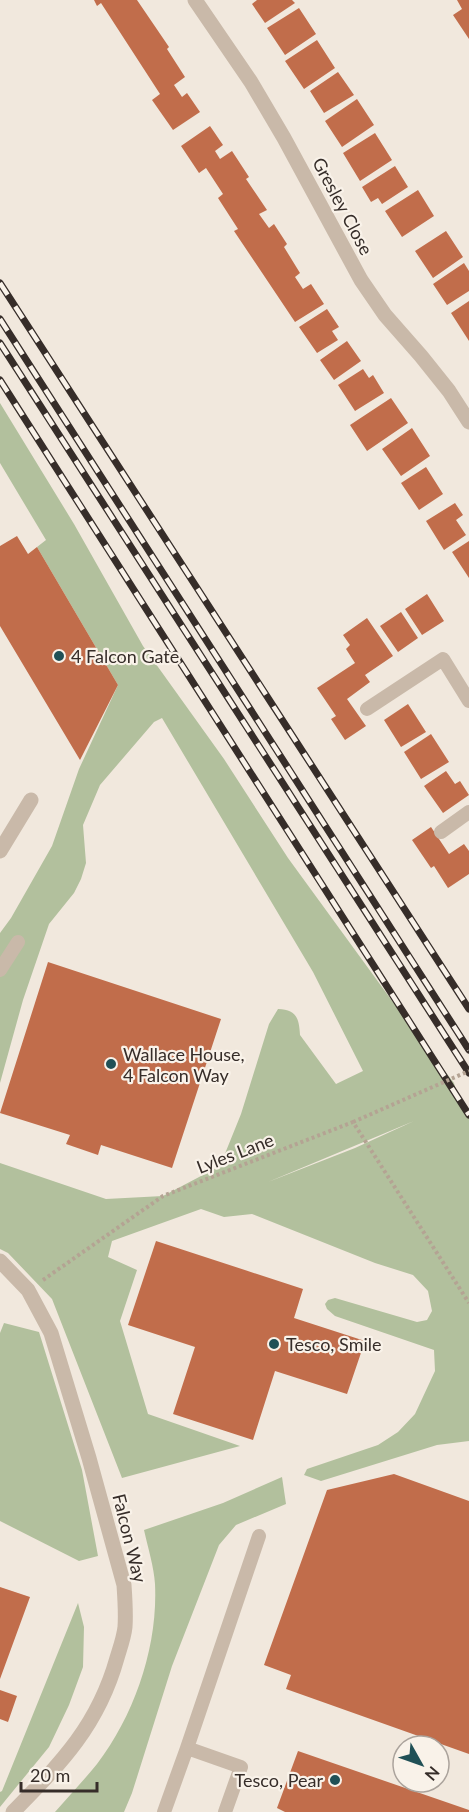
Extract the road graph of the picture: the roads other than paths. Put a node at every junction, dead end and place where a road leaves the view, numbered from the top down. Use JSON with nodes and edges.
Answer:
{"nodes":[{"id":1,"x":195,"y":0,"type":"edge"},
{"id":2,"x":469,"y":422,"type":"edge"},
{"id":3,"x":469,"y":700,"type":"edge"},
{"id":4,"x":367,"y":709,"type":"dead end"},
{"id":5,"x":31,"y":800,"type":"dead end"},
{"id":6,"x":469,"y":812,"type":"edge"},
{"id":7,"x":441,"y":832,"type":"dead end"},
{"id":8,"x":0,"y":851,"type":"edge"},
{"id":9,"x":18,"y":942,"type":"dead end"},
{"id":10,"x":0,"y":970,"type":"edge"},
{"id":11,"x":0,"y":1262,"type":"edge"},
{"id":12,"x":259,"y":1536,"type":"dead end"},
{"id":13,"x":187,"y":1748,"type":"junction"},
{"id":14,"x":13,"y":1812,"type":"edge"},
{"id":15,"x":164,"y":1812,"type":"edge"},
{"id":16,"x":225,"y":1812,"type":"edge"}],
"edges":[{"from":1,"to":2,"type":"street","name":"Gresley Close"},
{"from":3,"to":4,"type":"lane"},
{"from":5,"to":8,"type":"street"},
{"from":6,"to":7,"type":"lane"},
{"from":9,"to":10,"type":"lane"},
{"from":11,"to":14,"type":"street","name":"Falcon Way"},
{"from":12,"to":13,"type":"lane"},
{"from":13,"to":15,"type":"lane"},
{"from":13,"to":16,"type":"lane"}]}
